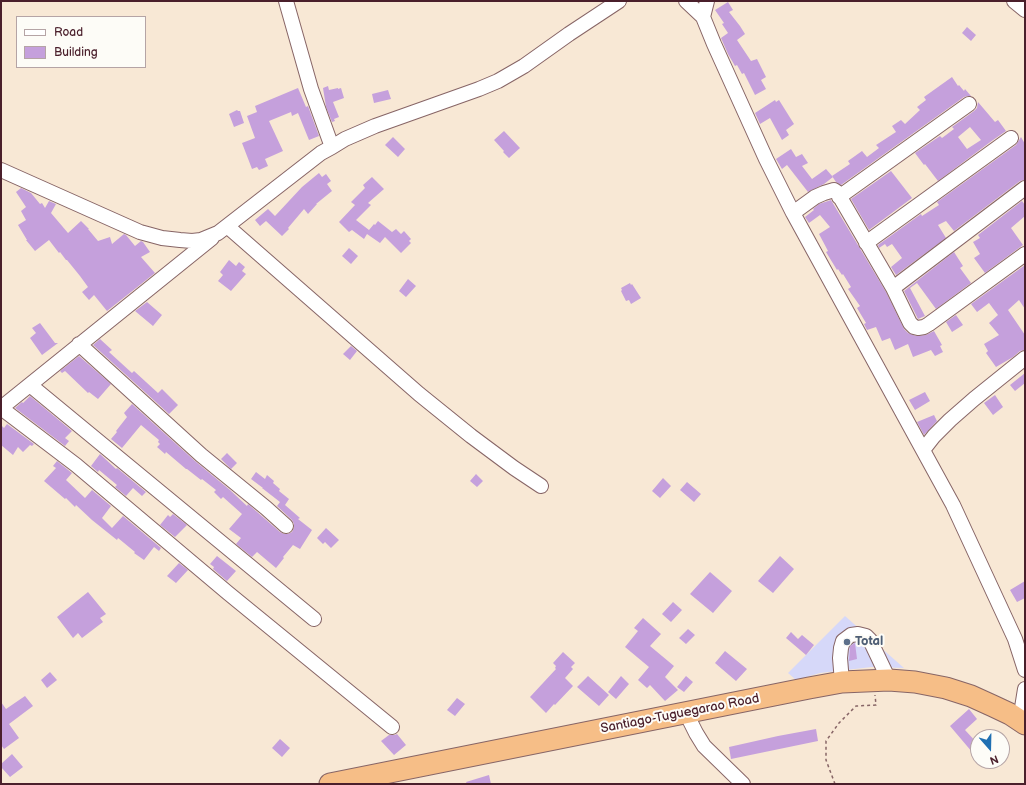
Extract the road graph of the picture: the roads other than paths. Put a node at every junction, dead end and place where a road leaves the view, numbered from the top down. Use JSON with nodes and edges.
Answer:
{"nodes":[{"id":1,"x":286,"y":1,"type":"edge"},
{"id":2,"x":619,"y":1,"type":"edge"},
{"id":3,"x":686,"y":1,"type":"edge"},
{"id":4,"x":707,"y":1,"type":"edge"},
{"id":5,"x":1014,"y":1,"type":"edge"},
{"id":6,"x":1025,"y":10,"type":"edge"},
{"id":7,"x":703,"y":16,"type":"junction"},
{"id":8,"x":969,"y":104,"type":"dead end"},
{"id":9,"x":1011,"y":138,"type":"dead end"},
{"id":10,"x":332,"y":147,"type":"junction"},
{"id":11,"x":1,"y":170,"type":"edge"},
{"id":12,"x":1025,"y":188,"type":"edge"},
{"id":13,"x":839,"y":197,"type":"junction"},
{"id":14,"x":793,"y":213,"type":"junction"},
{"id":15,"x":223,"y":229,"type":"junction"},
{"id":16,"x":866,"y":242,"type":"junction"},
{"id":17,"x":1025,"y":254,"type":"edge"},
{"id":18,"x":893,"y":288,"type":"junction"},
{"id":19,"x":79,"y":344,"type":"junction"},
{"id":20,"x":1025,"y":358,"type":"edge"},
{"id":21,"x":30,"y":385,"type":"junction"},
{"id":22,"x":1,"y":408,"type":"edge"},
{"id":23,"x":923,"y":450,"type":"junction"},
{"id":24,"x":541,"y":486,"type":"dead end"},
{"id":25,"x":286,"y":526,"type":"dead end"},
{"id":26,"x":314,"y":619,"type":"dead end"},
{"id":27,"x":1025,"y":670,"type":"edge"},
{"id":28,"x":881,"y":680,"type":"junction"},
{"id":29,"x":842,"y":682,"type":"junction"},
{"id":30,"x":1025,"y":689,"type":"edge"},
{"id":31,"x":686,"y":713,"type":"junction"},
{"id":32,"x":1022,"y":722,"type":"edge"},
{"id":33,"x":392,"y":727,"type":"dead end"},
{"id":34,"x":330,"y":784,"type":"edge"},
{"id":35,"x":742,"y":784,"type":"edge"}],
"edges":[{"from":1,"to":10,"type":"street"},
{"from":2,"to":10,"type":"street"},
{"from":3,"to":7,"type":"street"},
{"from":4,"to":7,"type":"street"},
{"from":5,"to":6,"type":"street"},
{"from":7,"to":14,"type":"street"},
{"from":8,"to":13,"type":"street"},
{"from":9,"to":16,"type":"street"},
{"from":10,"to":15,"type":"street"},
{"from":11,"to":15,"type":"street"},
{"from":12,"to":18,"type":"street"},
{"from":13,"to":14,"type":"street"},
{"from":13,"to":16,"type":"street"},
{"from":14,"to":23,"type":"street"},
{"from":15,"to":19,"type":"street"},
{"from":15,"to":24,"type":"street"},
{"from":16,"to":18,"type":"street"},
{"from":17,"to":18,"type":"street"},
{"from":19,"to":21,"type":"street"},
{"from":19,"to":25,"type":"street"},
{"from":20,"to":23,"type":"street"},
{"from":21,"to":22,"type":"street"},
{"from":21,"to":26,"type":"street"},
{"from":22,"to":33,"type":"street"},
{"from":23,"to":27,"type":"street"},
{"from":28,"to":29,"type":"highway","name":"Santiago-Tuguegarao Road"},
{"from":28,"to":29,"type":"street"},
{"from":28,"to":32,"type":"highway","name":"Santiago-Tuguegarao Road"},
{"from":29,"to":31,"type":"highway","name":"Santiago-Tuguegarao Road"},
{"from":30,"to":32,"type":"street"},
{"from":31,"to":34,"type":"highway","name":"Santiago-Tuguegarao Road"},
{"from":31,"to":35,"type":"street"}]}
